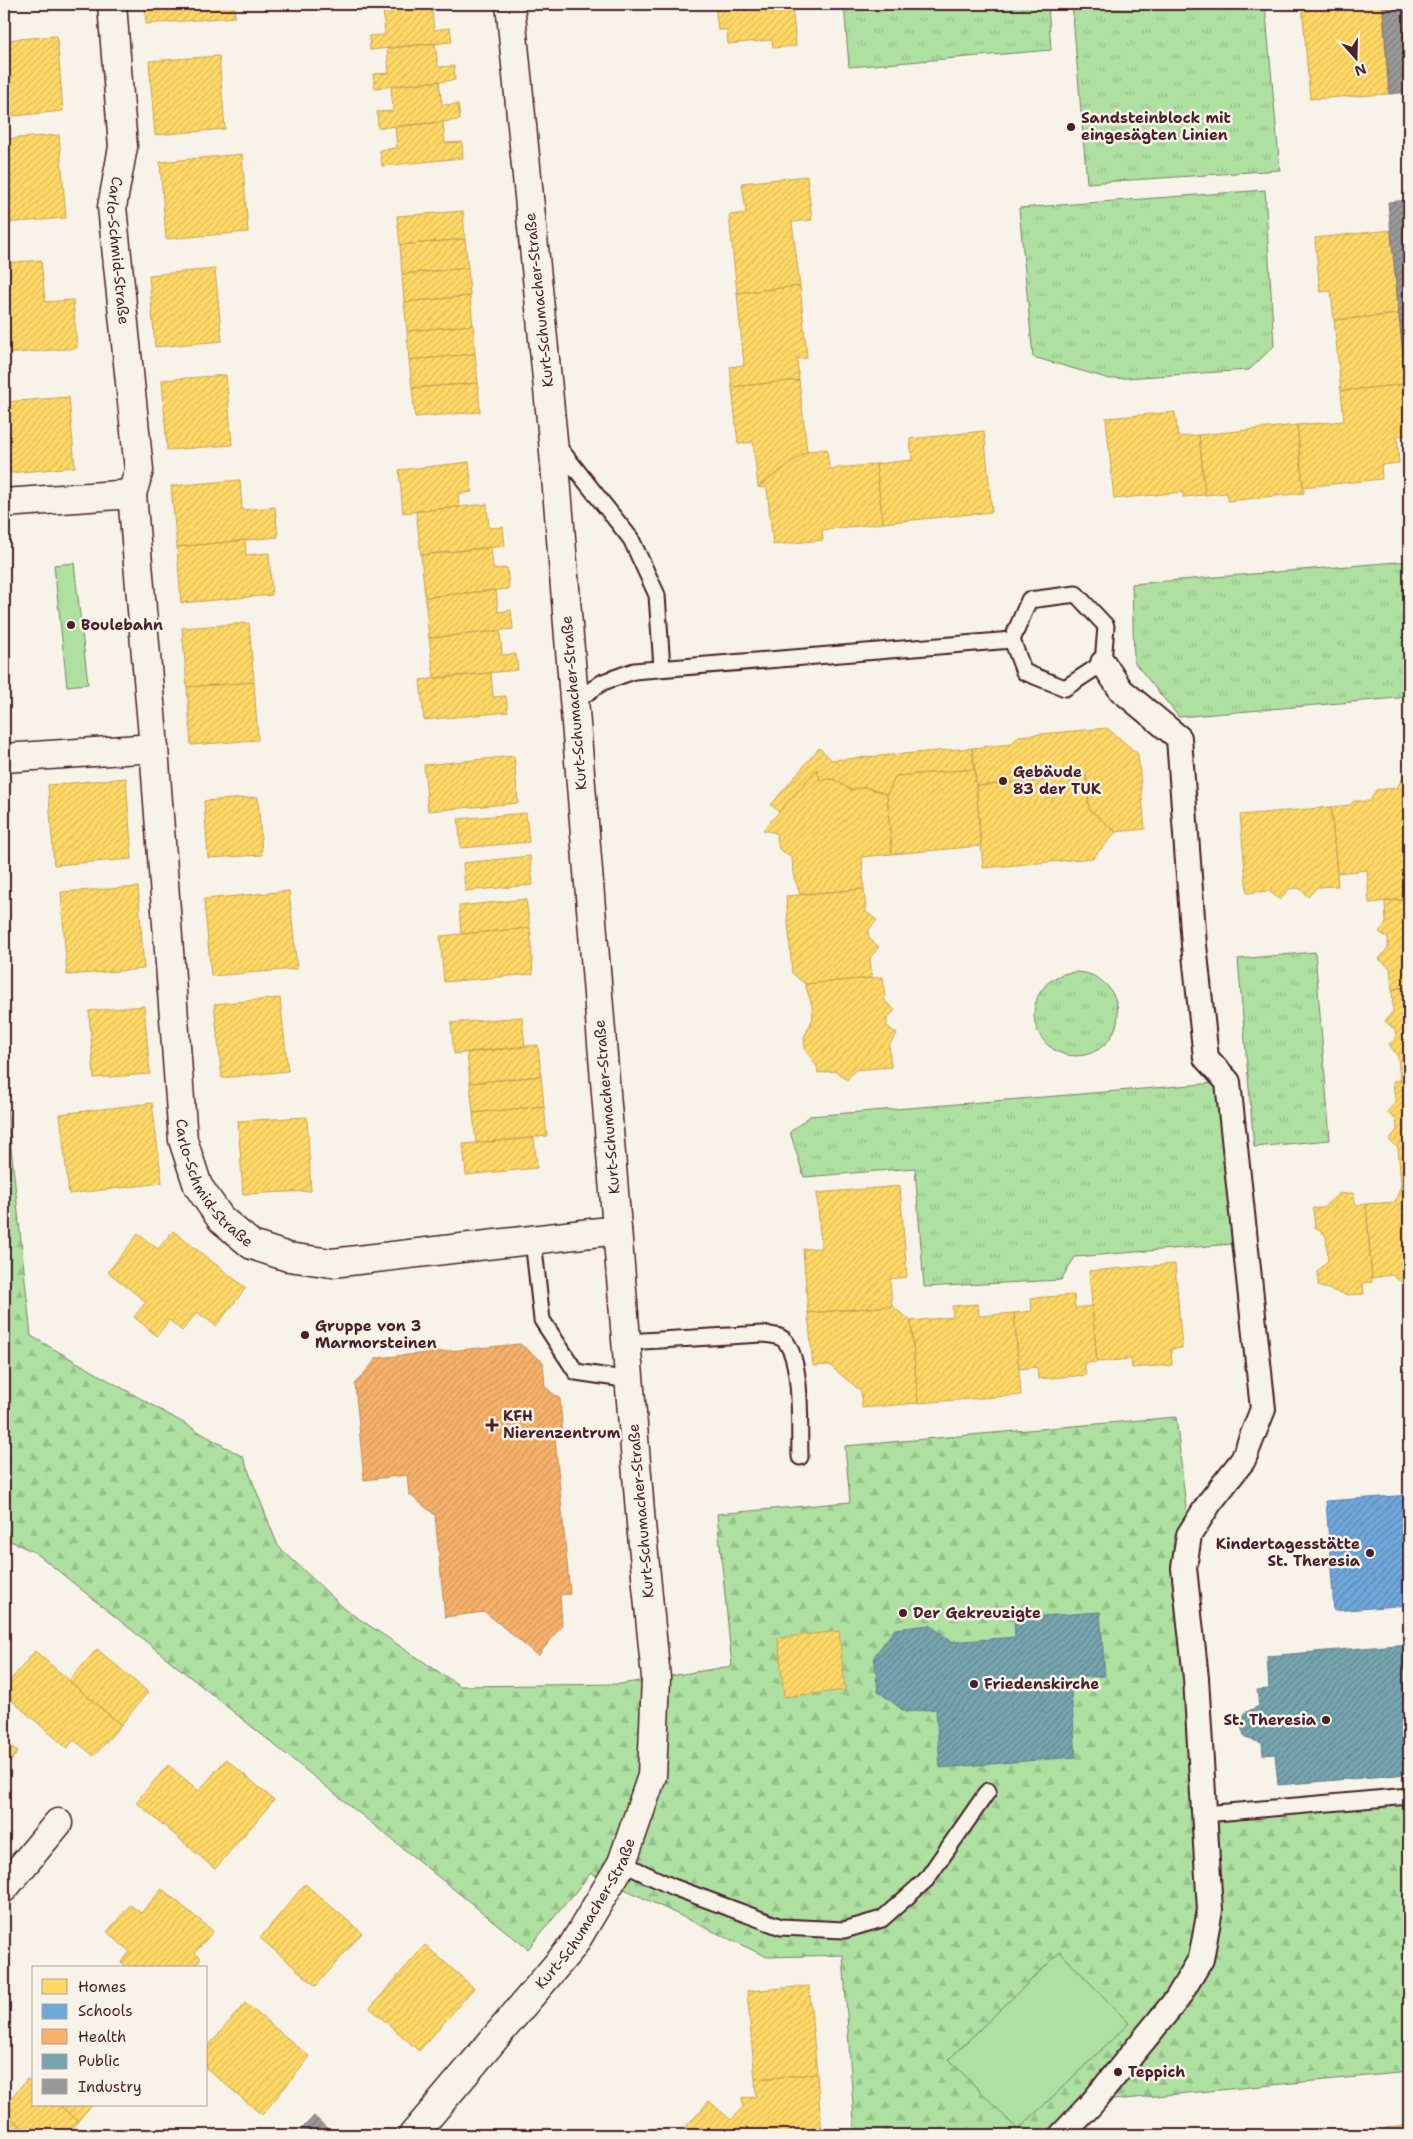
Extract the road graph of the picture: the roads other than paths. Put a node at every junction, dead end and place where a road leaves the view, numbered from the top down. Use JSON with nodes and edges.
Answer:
{"nodes":[{"id":1,"x":112,"y":4,"type":"edge"},
{"id":2,"x":510,"y":4,"type":"edge"},
{"id":3,"x":553,"y":440,"type":"junction"},
{"id":4,"x":132,"y":494,"type":"junction"},
{"id":5,"x":4,"y":503,"type":"edge"},
{"id":6,"x":1012,"y":640,"type":"junction"},
{"id":7,"x":1103,"y":663,"type":"junction"},
{"id":8,"x":662,"y":668,"type":"junction"},
{"id":9,"x":574,"y":702,"type":"junction"},
{"id":10,"x":154,"y":748,"type":"junction"},
{"id":11,"x":4,"y":758,"type":"edge"},
{"id":12,"x":617,"y":1230,"type":"junction"},
{"id":13,"x":533,"y":1240,"type":"junction"},
{"id":14,"x":626,"y":1342,"type":"junction"},
{"id":15,"x":630,"y":1380,"type":"junction"},
{"id":16,"x":800,"y":1457,"type":"dead end"},
{"id":17,"x":988,"y":1791,"type":"dead end"},
{"id":18,"x":1409,"y":1796,"type":"edge"},
{"id":19,"x":1205,"y":1814,"type":"junction"},
{"id":20,"x":58,"y":1823,"type":"dead end"},
{"id":21,"x":622,"y":1863,"type":"junction"},
{"id":22,"x":4,"y":1888,"type":"edge"},
{"id":23,"x":413,"y":2135,"type":"edge"},
{"id":24,"x":1062,"y":2135,"type":"edge"}],
"edges":[{"from":1,"to":4,"type":"street","name":"Carlo-Schmid-Straße"},
{"from":2,"to":3,"type":"street","name":"Kurt-Schumacher-Straße"},
{"from":3,"to":8,"type":"lane"},
{"from":3,"to":9,"type":"street","name":"Kurt-Schumacher-Straße"},
{"from":4,"to":5,"type":"street"},
{"from":4,"to":10,"type":"street","name":"Carlo-Schmid-Straße"},
{"from":6,"to":7,"type":"lane"},
{"from":6,"to":7,"type":"lane"},
{"from":6,"to":8,"type":"lane"},
{"from":7,"to":19,"type":"street"},
{"from":8,"to":9,"type":"lane"},
{"from":9,"to":12,"type":"street","name":"Kurt-Schumacher-Straße"},
{"from":10,"to":11,"type":"street"},
{"from":10,"to":13,"type":"street","name":"Carlo-Schmid-Straße"},
{"from":12,"to":13,"type":"street","name":"Carlo-Schmid-Straße"},
{"from":12,"to":14,"type":"street","name":"Kurt-Schumacher-Straße"},
{"from":13,"to":15,"type":"lane"},
{"from":14,"to":15,"type":"street","name":"Kurt-Schumacher-Straße"},
{"from":14,"to":16,"type":"lane"},
{"from":15,"to":21,"type":"street","name":"Kurt-Schumacher-Straße"},
{"from":17,"to":21,"type":"lane"},
{"from":18,"to":19,"type":"lane"},
{"from":19,"to":24,"type":"street"},
{"from":20,"to":22,"type":"street"},
{"from":21,"to":23,"type":"street","name":"Kurt-Schumacher-Straße"}]}
